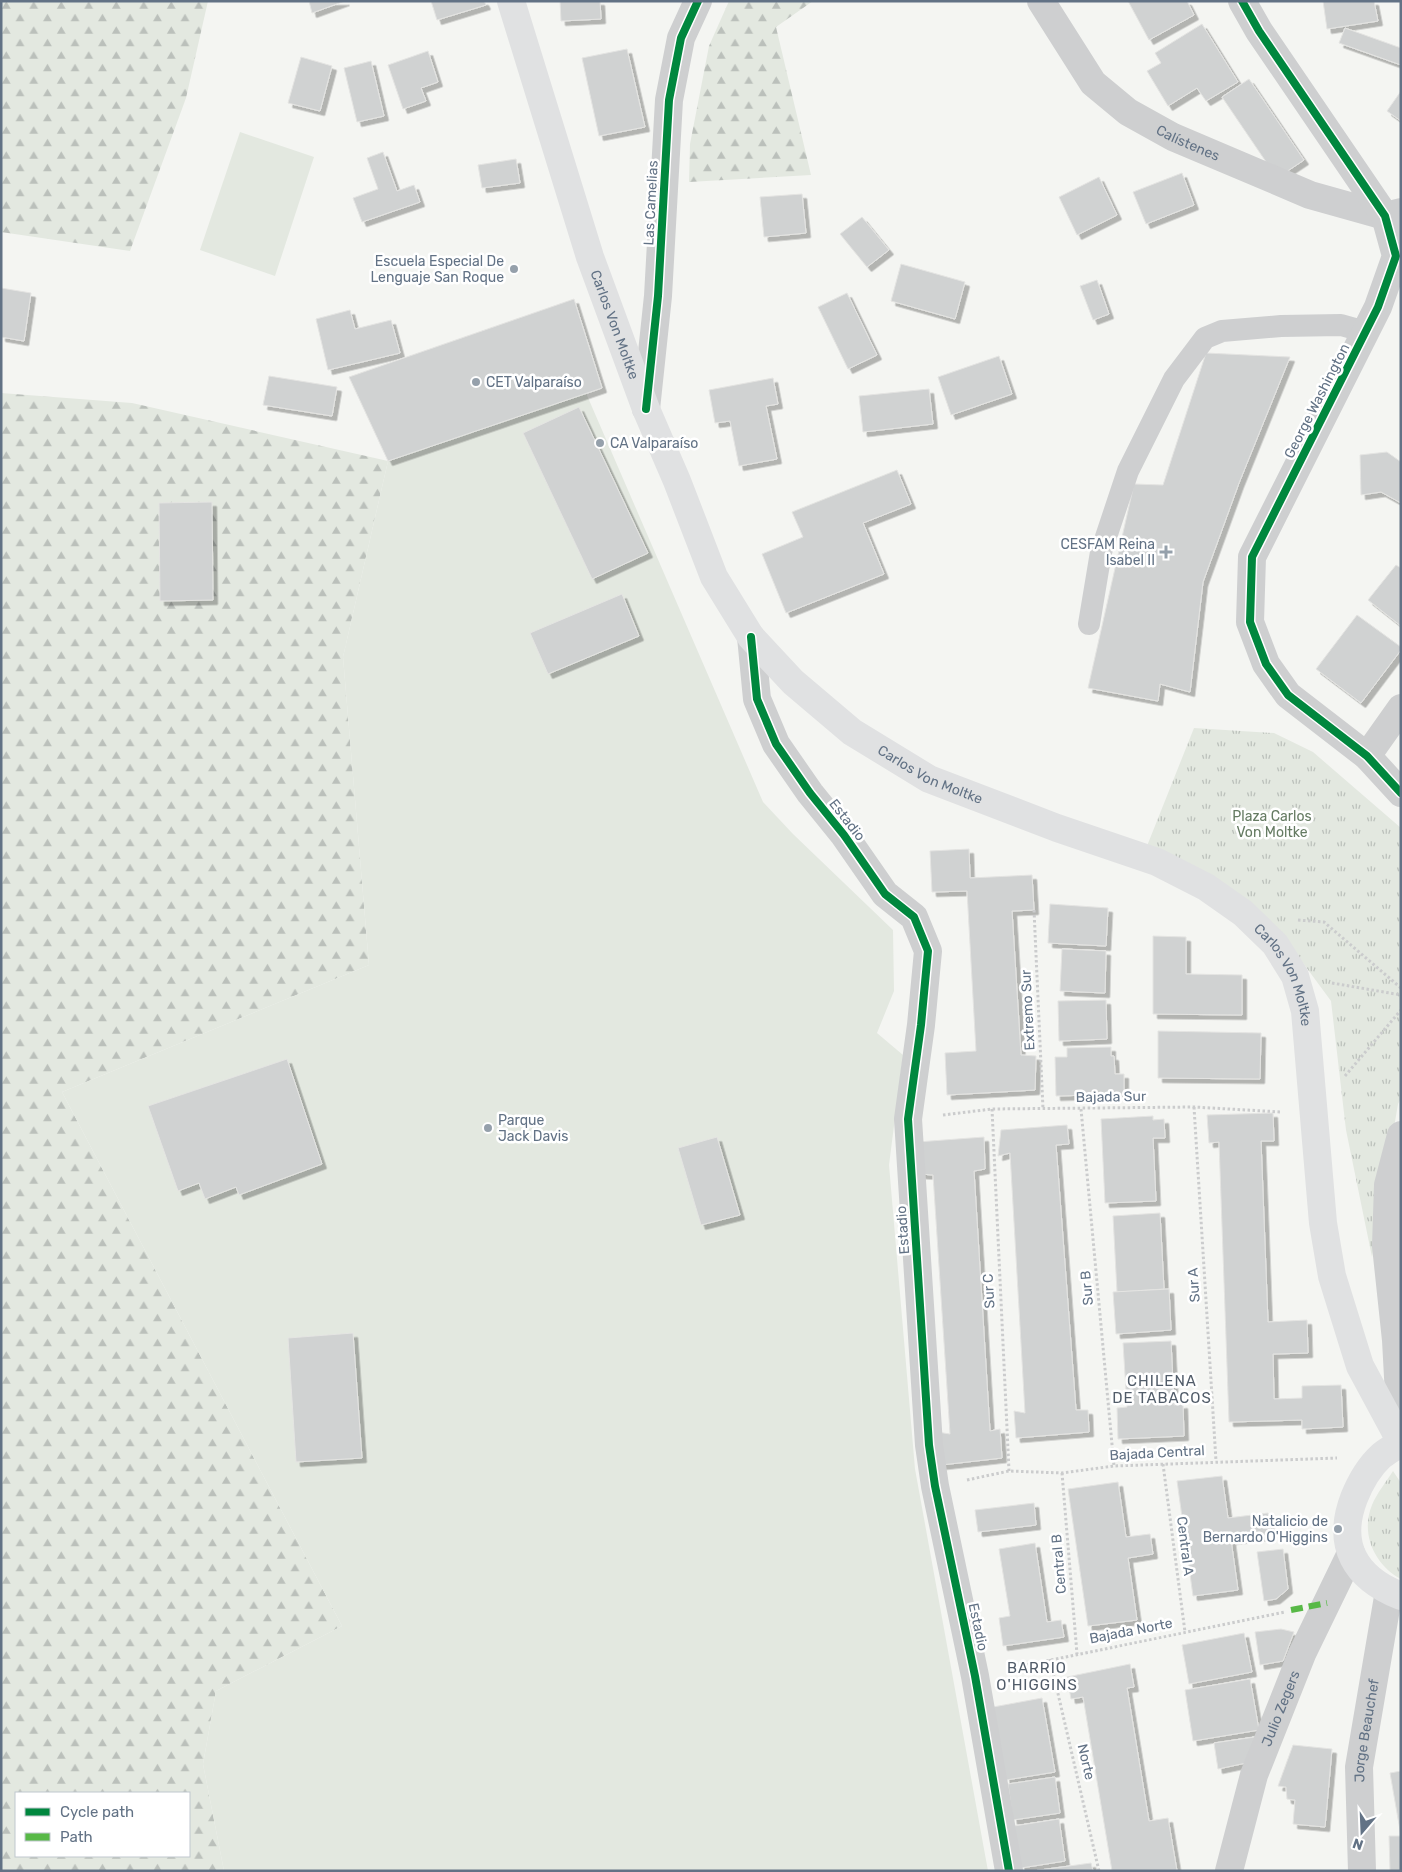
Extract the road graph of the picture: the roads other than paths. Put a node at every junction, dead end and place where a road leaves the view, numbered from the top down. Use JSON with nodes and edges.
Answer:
{"nodes":[{"id":1,"x":511,"y":1,"type":"edge"},
{"id":2,"x":698,"y":1,"type":"edge"},
{"id":3,"x":1041,"y":1,"type":"edge"},
{"id":4,"x":1242,"y":1,"type":"edge"},
{"id":5,"x":1393,"y":214,"type":"edge"},
{"id":6,"x":1366,"y":332,"type":"junction"},
{"id":7,"x":646,"y":410,"type":"junction"},
{"id":8,"x":1089,"y":624,"type":"dead end"},
{"id":9,"x":751,"y":637,"type":"junction"},
{"id":10,"x":1401,"y":708,"type":"edge"},
{"id":11,"x":1367,"y":756,"type":"junction"},
{"id":12,"x":1401,"y":793,"type":"edge"},
{"id":13,"x":1401,"y":1135,"type":"edge"},
{"id":14,"x":1399,"y":1345,"type":"edge"},
{"id":15,"x":1360,"y":1366,"type":"junction"},
{"id":16,"x":1400,"y":1417,"type":"edge"},
{"id":17,"x":1394,"y":1447,"type":"edge"},
{"id":18,"x":1351,"y":1553,"type":"junction"},
{"id":19,"x":1395,"y":1594,"type":"edge"},
{"id":20,"x":1009,"y":1871,"type":"edge"},
{"id":21,"x":1229,"y":1871,"type":"edge"},
{"id":22,"x":1362,"y":1871,"type":"edge"}],
"edges":[{"from":1,"to":7,"type":"main road","name":"Carlos Von Moltke"},
{"from":2,"to":7,"type":"street","name":"Las Camelias"},
{"from":3,"to":5,"type":"street","name":"Calístenes"},
{"from":4,"to":5,"type":"street","name":"George Washington"},
{"from":5,"to":6,"type":"street","name":"George Washington"},
{"from":6,"to":8,"type":"lane"},
{"from":6,"to":11,"type":"street","name":"George Washington"},
{"from":7,"to":9,"type":"main road","name":"Carlos Von Moltke"},
{"from":9,"to":15,"type":"main road","name":"Carlos Von Moltke"},
{"from":9,"to":20,"type":"street","name":"Estadio"},
{"from":10,"to":11,"type":"street"},
{"from":11,"to":12,"type":"street","name":"George Washington"},
{"from":13,"to":14,"type":"street"},
{"from":14,"to":16,"type":"street"},
{"from":15,"to":16,"type":"street"},
{"from":15,"to":17,"type":"main road","name":"Carlos Von Moltke"},
{"from":17,"to":18,"type":"main road"},
{"from":18,"to":19,"type":"main road"},
{"from":18,"to":21,"type":"street","name":"Julio Zegers"},
{"from":19,"to":22,"type":"street","name":"Jorge Beauchef"}]}
